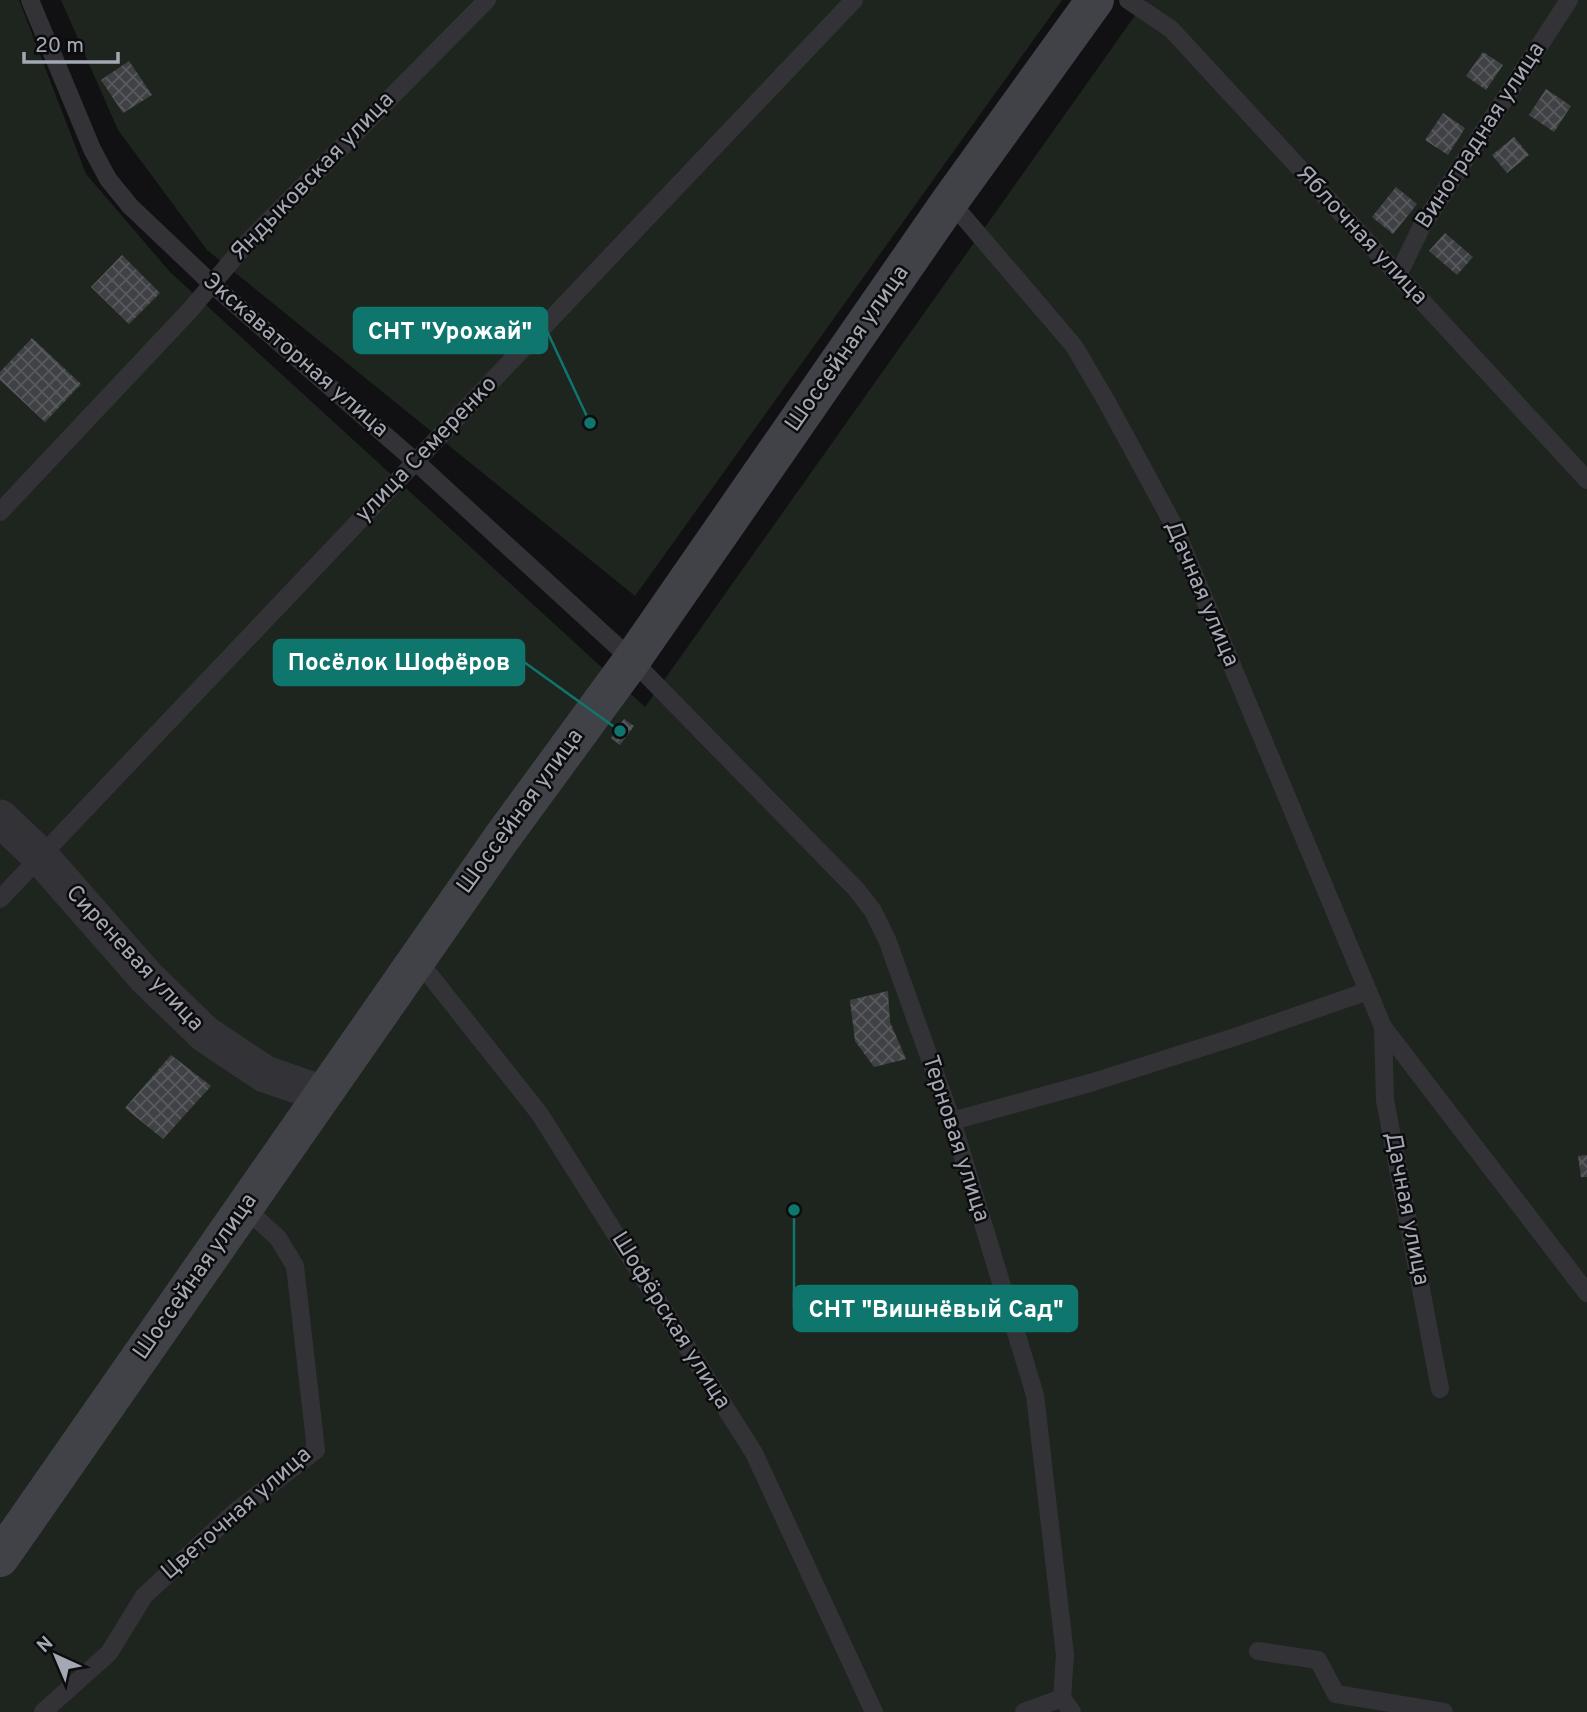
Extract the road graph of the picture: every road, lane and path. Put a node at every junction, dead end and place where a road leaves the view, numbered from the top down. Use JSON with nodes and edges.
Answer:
{"nodes":[{"id":1,"x":30,"y":0,"type":"edge"},
{"id":2,"x":487,"y":0,"type":"edge"},
{"id":3,"x":854,"y":0,"type":"edge"},
{"id":4,"x":1095,"y":0,"type":"edge"},
{"id":5,"x":1128,"y":0,"type":"edge"},
{"id":6,"x":1569,"y":0,"type":"edge"},
{"id":7,"x":950,"y":201,"type":"junction"},
{"id":8,"x":1398,"y":275,"type":"junction"},
{"id":9,"x":212,"y":284,"type":"junction"},
{"id":10,"x":416,"y":462,"type":"junction"},
{"id":11,"x":1587,"y":480,"type":"edge"},
{"id":12,"x":0,"y":512,"type":"edge"},
{"id":13,"x":632,"y":660,"type":"junction"},
{"id":14,"x":0,"y":818,"type":"edge"},
{"id":15,"x":40,"y":856,"type":"junction"},
{"id":16,"x":0,"y":899,"type":"edge"},
{"id":17,"x":417,"y":959,"type":"junction"},
{"id":18,"x":1368,"y":991,"type":"junction"},
{"id":19,"x":1383,"y":1027,"type":"junction"},
{"id":20,"x":323,"y":1094,"type":"junction"},
{"id":21,"x":952,"y":1121,"type":"junction"},
{"id":22,"x":244,"y":1207,"type":"junction"},
{"id":23,"x":1587,"y":1293,"type":"edge"},
{"id":24,"x":1440,"y":1388,"type":"dead end"},
{"id":25,"x":0,"y":1558,"type":"edge"},
{"id":26,"x":1258,"y":1651,"type":"dead end"},
{"id":27,"x":1067,"y":1705,"type":"edge"},
{"id":28,"x":43,"y":1712,"type":"edge"},
{"id":29,"x":874,"y":1712,"type":"edge"},
{"id":30,"x":1024,"y":1712,"type":"edge"},
{"id":31,"x":1444,"y":1712,"type":"edge"}],
"edges":[{"from":1,"to":9,"type":"lane","name":"Экскаваторная улица"},
{"from":2,"to":9,"type":"lane","name":"Яндыковская улица"},
{"from":3,"to":10,"type":"lane","name":"улица Семеренко"},
{"from":4,"to":7,"type":"street","name":"Шоссейная улица"},
{"from":5,"to":8,"type":"lane","name":"Яблочная улица"},
{"from":6,"to":8,"type":"lane","name":"Виноградная улица"},
{"from":7,"to":13,"type":"street","name":"Шоссейная улица"},
{"from":7,"to":18,"type":"lane","name":"Дачная улица"},
{"from":8,"to":11,"type":"lane","name":"Яблочная улица"},
{"from":9,"to":10,"type":"lane","name":"Экскаваторная улица"},
{"from":9,"to":12,"type":"lane","name":"Яндыковская улица"},
{"from":10,"to":13,"type":"lane","name":"Экскаваторная улица"},
{"from":10,"to":15,"type":"lane","name":"улица Семеренко"},
{"from":13,"to":17,"type":"street","name":"Шоссейная улица"},
{"from":13,"to":21,"type":"lane","name":"Терновая улица"},
{"from":14,"to":15,"type":"street","name":"Сиреневая улица"},
{"from":15,"to":16,"type":"lane","name":"улица Семеренко"},
{"from":15,"to":20,"type":"street","name":"Сиреневая улица"},
{"from":17,"to":20,"type":"street","name":"Шоссейная улица"},
{"from":17,"to":29,"type":"lane","name":"Шофёрская улица"},
{"from":18,"to":19,"type":"lane","name":"Дачная улица"},
{"from":18,"to":21,"type":"lane"},
{"from":19,"to":23,"type":"lane","name":"Дачная улица"},
{"from":19,"to":24,"type":"lane","name":"Дачная улица"},
{"from":20,"to":22,"type":"street","name":"Шоссейная улица"},
{"from":21,"to":27,"type":"lane","name":"Терновая улица"},
{"from":22,"to":25,"type":"street","name":"Шоссейная улица"},
{"from":22,"to":28,"type":"lane","name":"Цветочная улица"},
{"from":26,"to":31,"type":"lane"},
{"from":27,"to":30,"type":"lane"}]}
